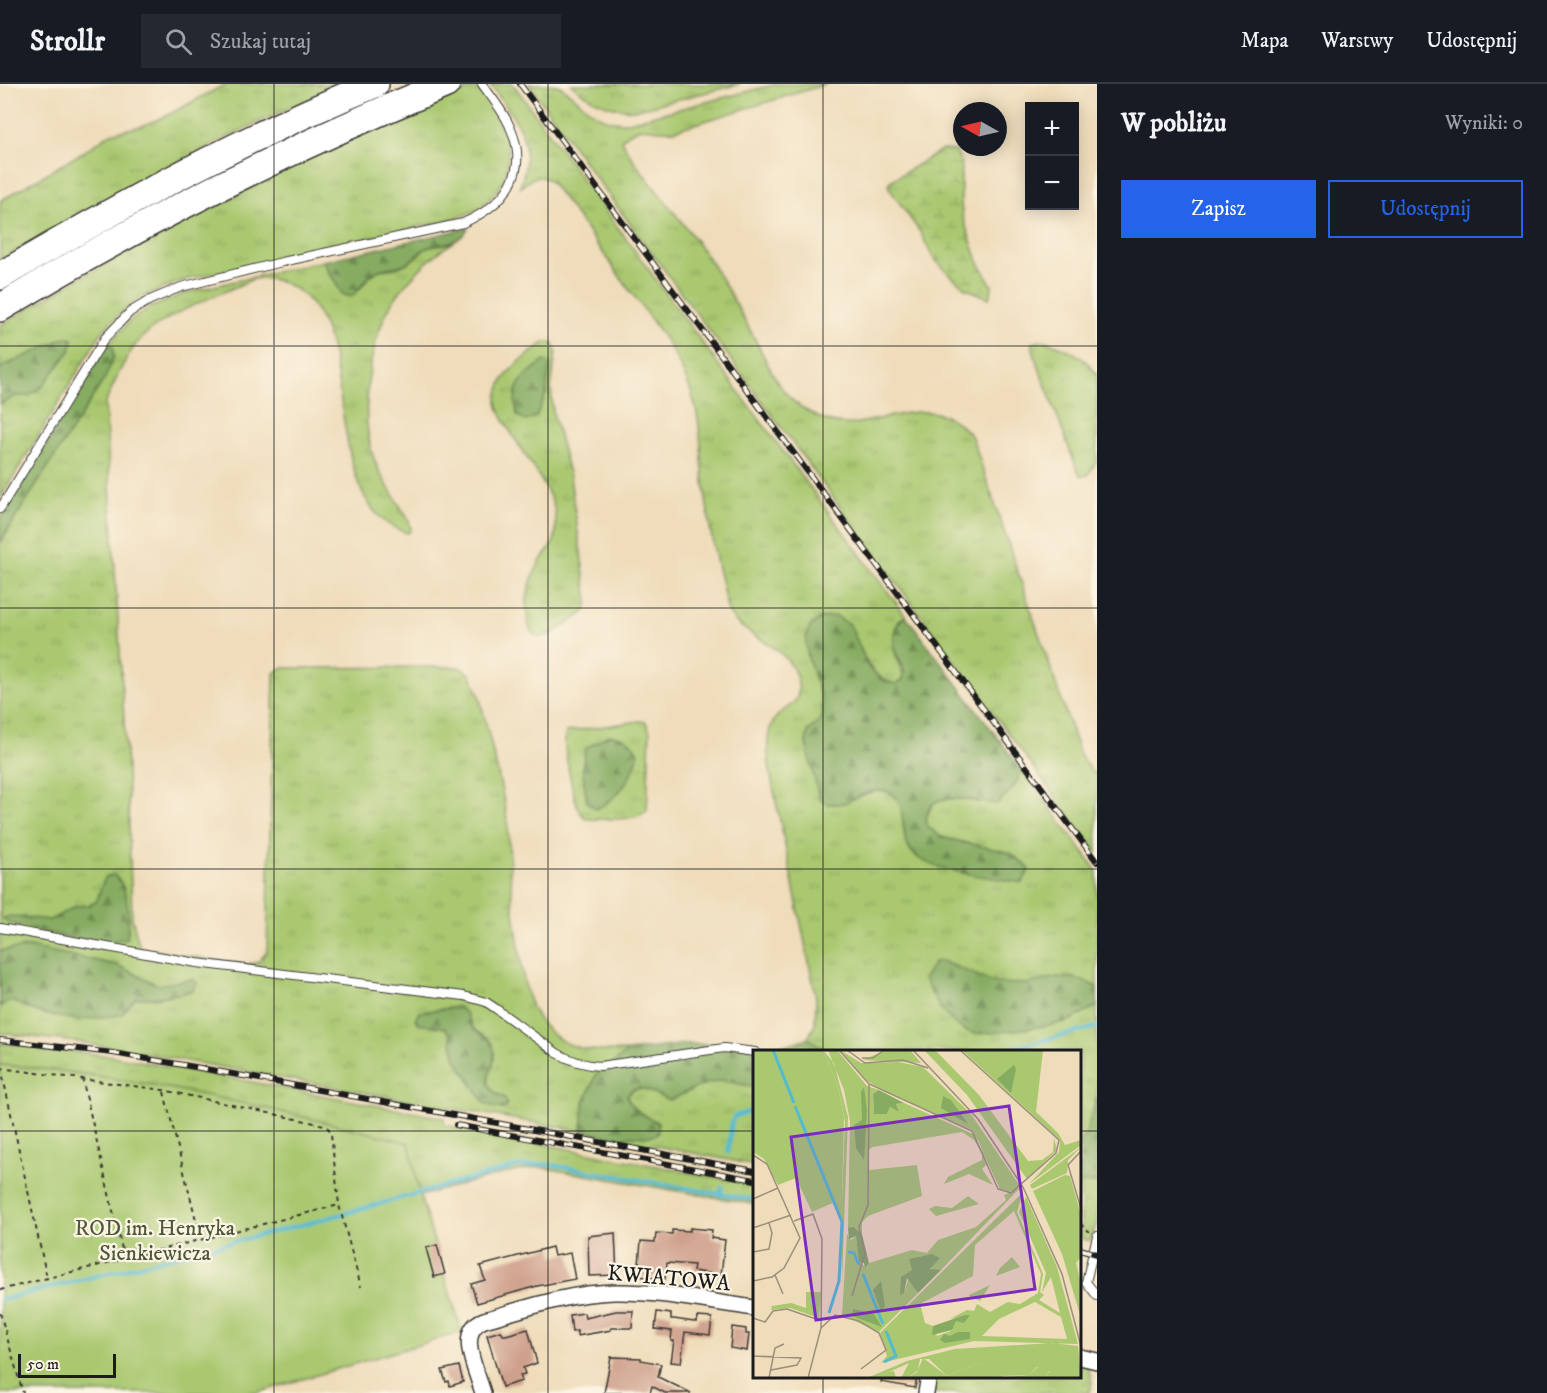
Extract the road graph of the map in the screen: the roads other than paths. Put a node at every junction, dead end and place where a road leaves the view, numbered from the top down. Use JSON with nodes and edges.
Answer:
{"nodes":[{"id":1,"x":375,"y":84,"type":"edge"},
{"id":2,"x":446,"y":84,"type":"edge"},
{"id":3,"x":482,"y":84,"type":"edge"},
{"id":4,"x":249,"y":141,"type":"junction"},
{"id":5,"x":259,"y":166,"type":"junction"},
{"id":6,"x":204,"y":173,"type":"dead end"},
{"id":7,"x":208,"y":183,"type":"dead end"},
{"id":8,"x":147,"y":203,"type":"dead end"},
{"id":9,"x":152,"y":212,"type":"dead end"},
{"id":10,"x":96,"y":220,"type":"junction"},
{"id":11,"x":109,"y":243,"type":"junction"},
{"id":12,"x":0,"y":276,"type":"edge"},
{"id":13,"x":0,"y":308,"type":"edge"},
{"id":14,"x":0,"y":509,"type":"edge"},
{"id":15,"x":0,"y":928,"type":"edge"},
{"id":16,"x":753,"y":1052,"type":"edge"},
{"id":17,"x":1097,"y":1236,"type":"edge"},
{"id":18,"x":1097,"y":1296,"type":"edge"},
{"id":19,"x":753,"y":1308,"type":"edge"},
{"id":20,"x":1082,"y":1358,"type":"edge"},
{"id":21,"x":1097,"y":1361,"type":"edge"},
{"id":22,"x":929,"y":1378,"type":"edge"},
{"id":23,"x":483,"y":1393,"type":"edge"},
{"id":24,"x":926,"y":1393,"type":"edge"}],
"edges":[{"from":1,"to":4,"type":"highway"},
{"from":2,"to":5,"type":"highway"},
{"from":3,"to":14,"type":"lane"},
{"from":4,"to":6,"type":"lane"},
{"from":4,"to":10,"type":"highway"},
{"from":5,"to":7,"type":"lane"},
{"from":5,"to":11,"type":"highway"},
{"from":8,"to":10,"type":"lane"},
{"from":9,"to":11,"type":"lane"},
{"from":10,"to":12,"type":"highway"},
{"from":11,"to":13,"type":"highway"},
{"from":15,"to":16,"type":"lane"},
{"from":17,"to":18,"type":"lane"},
{"from":19,"to":23,"type":"street","name":"KWIATOWA"},
{"from":20,"to":21,"type":"street"},
{"from":22,"to":24,"type":"street"}]}
